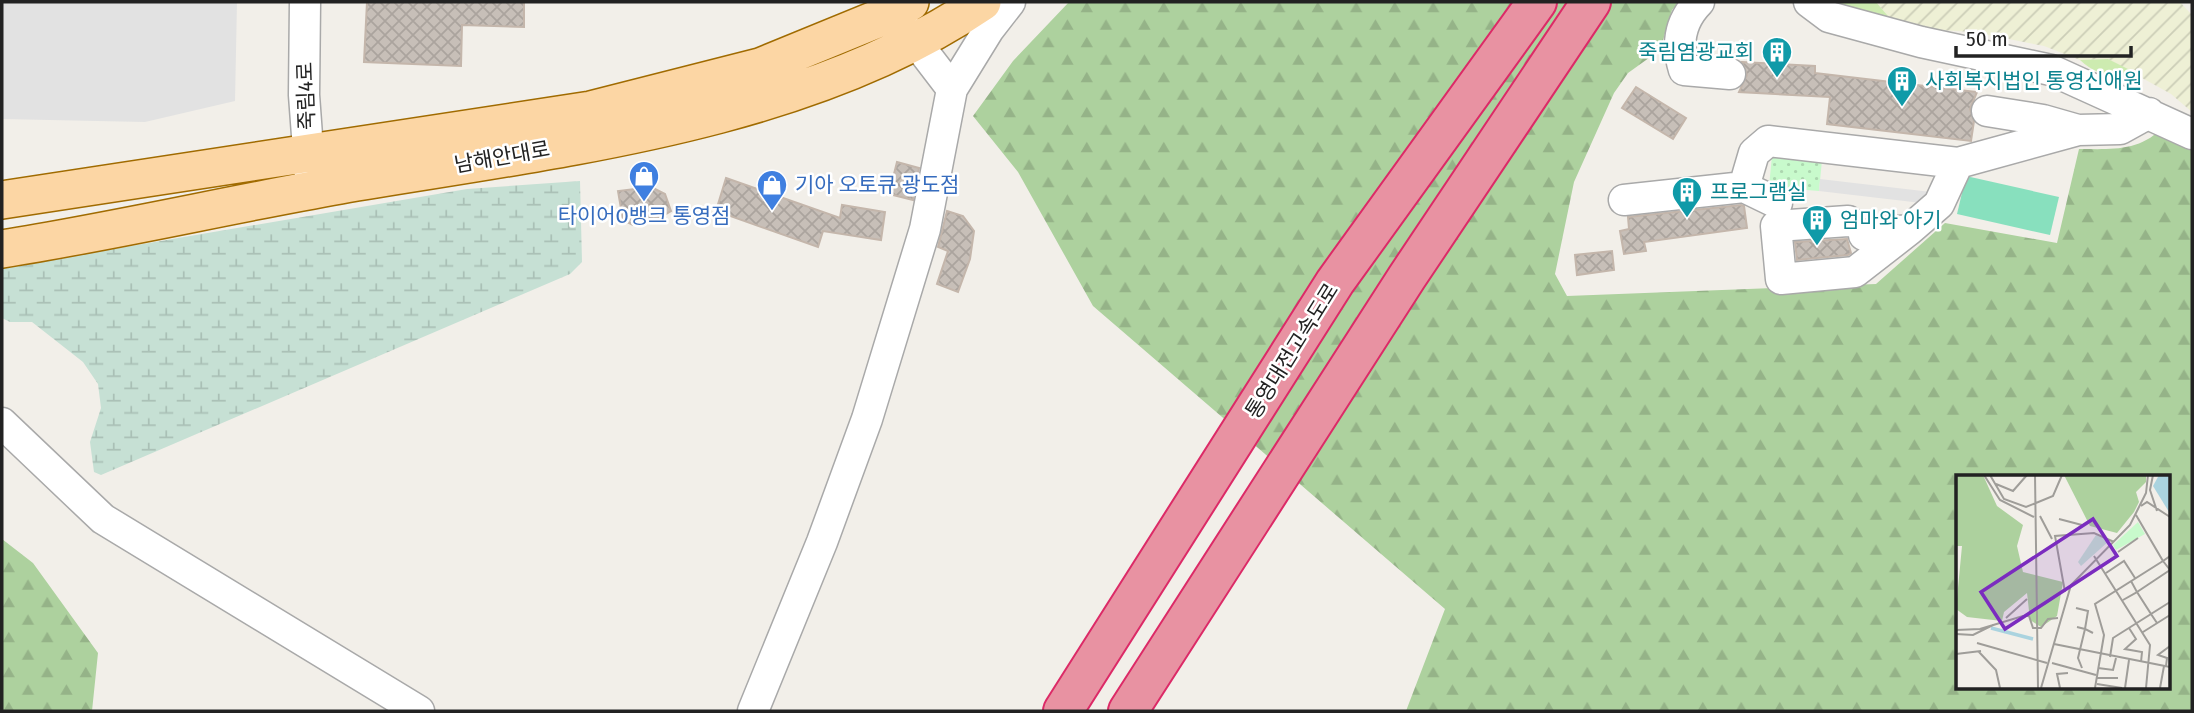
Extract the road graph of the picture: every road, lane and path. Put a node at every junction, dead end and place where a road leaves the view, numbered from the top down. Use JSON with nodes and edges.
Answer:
{"nodes":[{"id":1,"x":305,"y":2,"type":"edge"},
{"id":2,"x":982,"y":2,"type":"edge"},
{"id":3,"x":1010,"y":2,"type":"edge"},
{"id":4,"x":1537,"y":2,"type":"edge"},
{"id":5,"x":1591,"y":2,"type":"edge"},
{"id":6,"x":1699,"y":2,"type":"edge"},
{"id":7,"x":1809,"y":2,"type":"edge"},
{"id":8,"x":901,"y":7,"type":"edge"},
{"id":9,"x":915,"y":40,"type":"junction"},
{"id":10,"x":1730,"y":74,"type":"dead end"},
{"id":11,"x":952,"y":89,"type":"junction"},
{"id":12,"x":1987,"y":111,"type":"dead end"},
{"id":13,"x":2149,"y":113,"type":"junction"},
{"id":14,"x":2078,"y":130,"type":"junction"},
{"id":15,"x":2192,"y":134,"type":"edge"},
{"id":16,"x":309,"y":153,"type":"junction"},
{"id":17,"x":1958,"y":163,"type":"junction"},
{"id":18,"x":1744,"y":187,"type":"junction"},
{"id":19,"x":312,"y":190,"type":"junction"},
{"id":20,"x":2,"y":200,"type":"edge"},
{"id":21,"x":1624,"y":200,"type":"dead end"},
{"id":22,"x":1777,"y":203,"type":"dead end"},
{"id":23,"x":1909,"y":230,"type":"junction"},
{"id":24,"x":2,"y":249,"type":"edge"},
{"id":25,"x":2,"y":423,"type":"edge"},
{"id":26,"x":419,"y":711,"type":"edge"},
{"id":27,"x":753,"y":711,"type":"edge"},
{"id":28,"x":1063,"y":711,"type":"edge"},
{"id":29,"x":1128,"y":711,"type":"edge"}],
"edges":[{"from":1,"to":16,"type":"street","name":"죽림4로"},
{"from":2,"to":9,"type":"main road","name":"남해안대로"},
{"from":3,"to":11,"type":"street"},
{"from":4,"to":28,"type":"highway","name":"통영대전고속도로"},
{"from":5,"to":29,"type":"highway"},
{"from":6,"to":10,"type":"street"},
{"from":7,"to":13,"type":"street"},
{"from":8,"to":9,"type":"street"},
{"from":8,"to":16,"type":"main road","name":"남해안대로"},
{"from":9,"to":11,"type":"street"},
{"from":9,"to":19,"type":"main road","name":"남해안대로"},
{"from":11,"to":27,"type":"street"},
{"from":12,"to":14,"type":"street"},
{"from":13,"to":14,"type":"street"},
{"from":13,"to":15,"type":"street"},
{"from":14,"to":17,"type":"street"},
{"from":16,"to":19,"type":"street","name":"죽림4로"},
{"from":16,"to":20,"type":"main road","name":"남해안대로"},
{"from":17,"to":18,"type":"street"},
{"from":17,"to":23,"type":"street"},
{"from":18,"to":21,"type":"street"},
{"from":18,"to":22,"type":"street"},
{"from":19,"to":24,"type":"main road","name":"남해안대로"},
{"from":23,"to":23,"type":"street"},
{"from":25,"to":26,"type":"street"}]}
